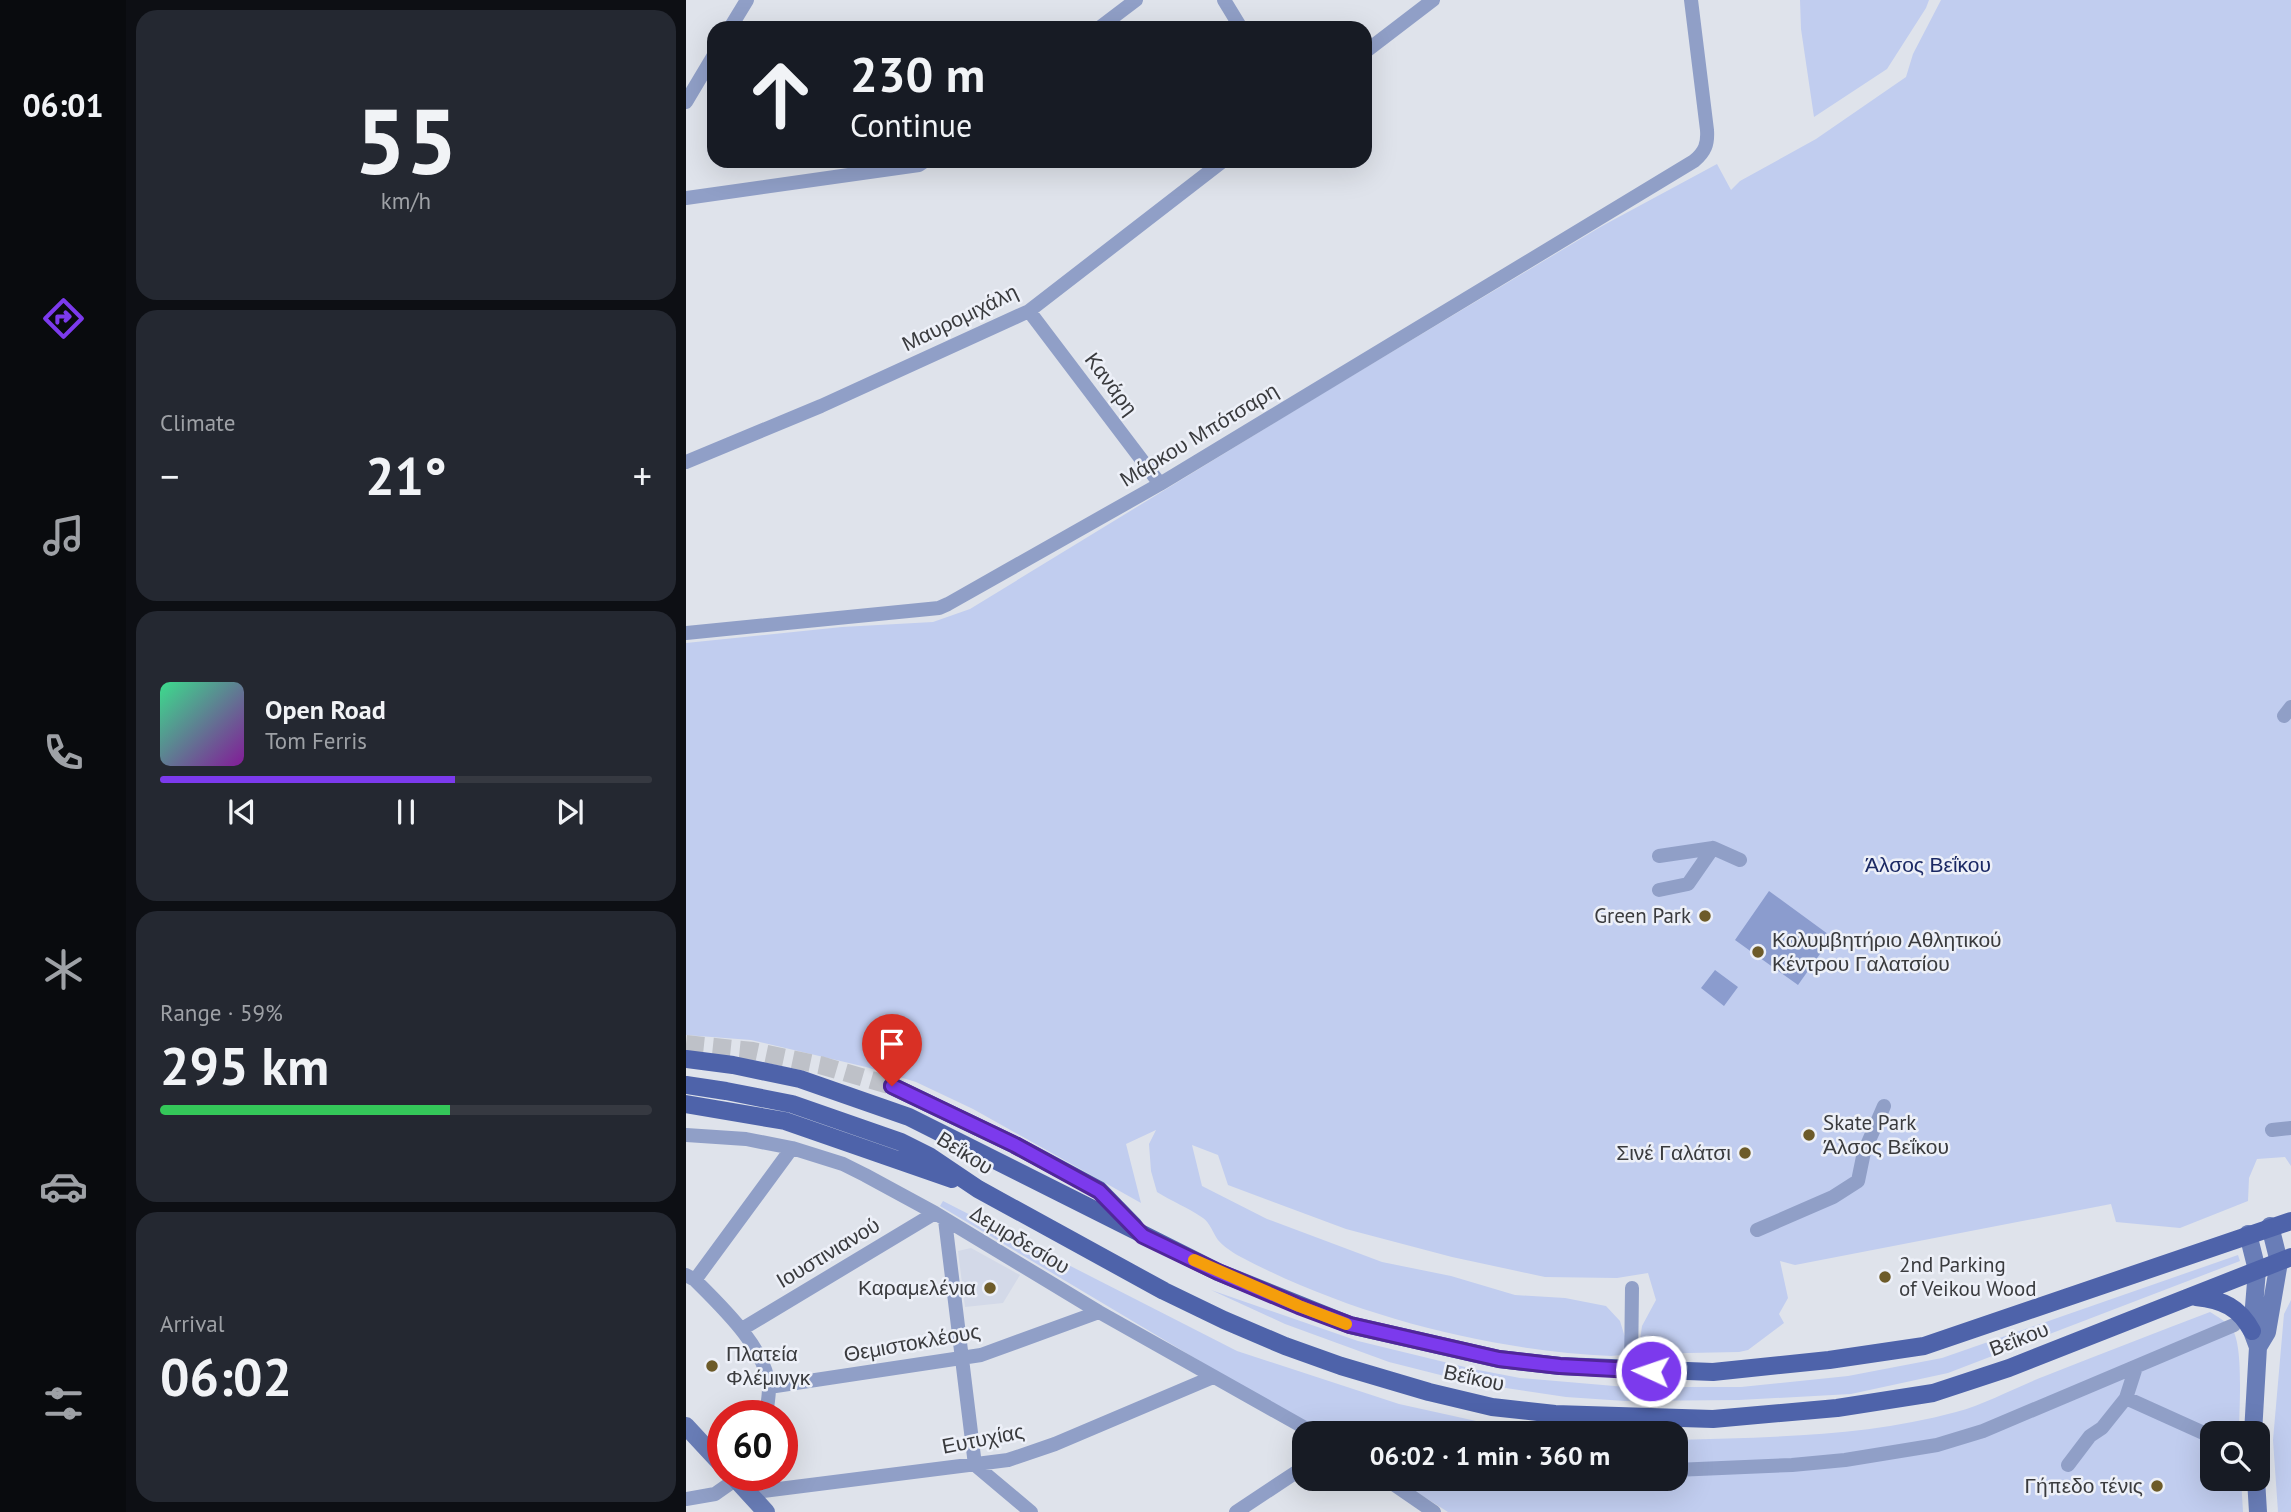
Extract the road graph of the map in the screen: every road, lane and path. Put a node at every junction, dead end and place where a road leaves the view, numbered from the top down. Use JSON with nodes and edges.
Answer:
{"nodes":[{"id":1,"x":747,"y":0,"type":"edge"},
{"id":2,"x":1136,"y":0,"type":"edge"},
{"id":3,"x":1224,"y":0,"type":"edge"},
{"id":4,"x":1433,"y":0,"type":"edge"},
{"id":5,"x":1691,"y":0,"type":"edge"},
{"id":6,"x":734,"y":21,"type":"edge"},
{"id":7,"x":1108,"y":21,"type":"edge"},
{"id":8,"x":1237,"y":21,"type":"edge"},
{"id":9,"x":1372,"y":47,"type":"edge"},
{"id":10,"x":707,"y":67,"type":"edge"},
{"id":11,"x":686,"y":102,"type":"edge"},
{"id":12,"x":898,"y":168,"type":"edge"},
{"id":13,"x":1214,"y":168,"type":"edge"},
{"id":14,"x":686,"y":198,"type":"edge"},
{"id":15,"x":1029,"y":310,"type":"junction"},
{"id":16,"x":686,"y":462,"type":"edge"},
{"id":17,"x":1160,"y":484,"type":"junction"},
{"id":18,"x":686,"y":633,"type":"edge"},
{"id":19,"x":1713,"y":848,"type":"junction"},
{"id":20,"x":1659,"y":856,"type":"dead end"},
{"id":21,"x":1740,"y":860,"type":"dead end"},
{"id":22,"x":1659,"y":890,"type":"dead end"},
{"id":23,"x":686,"y":1059,"type":"edge"},
{"id":24,"x":686,"y":1085,"type":"edge"},
{"id":25,"x":892,"y":1086,"type":"tunnel mouth"},
{"id":26,"x":686,"y":1104,"type":"edge"},
{"id":27,"x":1884,"y":1106,"type":"dead end"},
{"id":28,"x":2291,"y":1129,"type":"edge"},
{"id":29,"x":2272,"y":1130,"type":"dead end"},
{"id":30,"x":686,"y":1135,"type":"edge"},
{"id":31,"x":792,"y":1148,"type":"junction"},
{"id":32,"x":978,"y":1189,"type":"junction"},
{"id":33,"x":940,"y":1216,"type":"junction"},
{"id":34,"x":2291,"y":1221,"type":"edge"},
{"id":35,"x":2270,"y":1226,"type":"junction"},
{"id":36,"x":1757,"y":1230,"type":"dead end"},
{"id":37,"x":2248,"y":1234,"type":"junction"},
{"id":38,"x":1143,"y":1236,"type":"junction"},
{"id":39,"x":2285,"y":1259,"type":"edge"},
{"id":40,"x":2257,"y":1270,"type":"junction"},
{"id":41,"x":691,"y":1278,"type":"edge"},
{"id":42,"x":1632,"y":1287,"type":"dead end"},
{"id":43,"x":2192,"y":1296,"type":"junction"},
{"id":44,"x":1099,"y":1312,"type":"junction"},
{"id":45,"x":2234,"y":1325,"type":"dead end"},
{"id":46,"x":742,"y":1329,"type":"junction"},
{"id":47,"x":2255,"y":1339,"type":"junction"},
{"id":48,"x":962,"y":1359,"type":"junction"},
{"id":49,"x":2136,"y":1367,"type":"junction"},
{"id":50,"x":1631,"y":1370,"type":"junction"},
{"id":51,"x":1213,"y":1377,"type":"junction"},
{"id":52,"x":769,"y":1387,"type":"junction"},
{"id":53,"x":2126,"y":1398,"type":"junction"},
{"id":54,"x":768,"y":1400,"type":"edge"},
{"id":55,"x":1292,"y":1421,"type":"edge"},
{"id":56,"x":1587,"y":1421,"type":"edge"},
{"id":57,"x":1680,"y":1421,"type":"edge"},
{"id":58,"x":2248,"y":1421,"type":"edge"},
{"id":59,"x":686,"y":1426,"type":"edge"},
{"id":60,"x":2200,"y":1431,"type":"edge"},
{"id":61,"x":707,"y":1449,"type":"edge"},
{"id":62,"x":975,"y":1465,"type":"junction"},
{"id":63,"x":2068,"y":1465,"type":"dead end"},
{"id":64,"x":1688,"y":1469,"type":"edge"},
{"id":65,"x":1292,"y":1475,"type":"edge"},
{"id":66,"x":798,"y":1477,"type":"edge"},
{"id":67,"x":721,"y":1491,"type":"edge"},
{"id":68,"x":748,"y":1491,"type":"edge"},
{"id":69,"x":1403,"y":1491,"type":"edge"},
{"id":70,"x":2257,"y":1491,"type":"edge"},
{"id":71,"x":686,"y":1499,"type":"edge"},
{"id":72,"x":766,"y":1512,"type":"edge"},
{"id":73,"x":1031,"y":1512,"type":"edge"},
{"id":74,"x":1236,"y":1512,"type":"edge"},
{"id":75,"x":1434,"y":1512,"type":"edge"},
{"id":76,"x":2258,"y":1512,"type":"edge"}],
"edges":[{"from":1,"to":6,"type":"street"},
{"from":2,"to":7,"type":"street"},
{"from":3,"to":8,"type":"street"},
{"from":4,"to":9,"type":"street"},
{"from":5,"to":17,"type":"street","name":"Μάρκου Μπότσαρη"},
{"from":10,"to":11,"type":"street"},
{"from":12,"to":14,"type":"street"},
{"from":13,"to":15,"type":"street","name":"Μαυρομιχάλη"},
{"from":15,"to":16,"type":"street","name":"Μαυρομιχάλη"},
{"from":15,"to":17,"type":"street","name":"Κανάρη"},
{"from":17,"to":18,"type":"street","name":"Μάρκου Μπότσαρη"},
{"from":19,"to":20,"type":"street"},
{"from":19,"to":21,"type":"street"},
{"from":19,"to":22,"type":"street"},
{"from":23,"to":38,"type":"main road","name":"Βεΐκου"},
{"from":24,"to":32,"type":"main road","name":"Βεΐκου"},
{"from":25,"to":38,"type":"main road"},
{"from":26,"to":32,"type":"main road"},
{"from":27,"to":36,"type":"street"},
{"from":28,"to":29,"type":"street"},
{"from":30,"to":31,"type":"street","name":"Δεμιρδεσίου"},
{"from":31,"to":33,"type":"street","name":"Δεμιρδεσίου"},
{"from":31,"to":41,"type":"street"},
{"from":32,"to":56,"type":"main road","name":"Βεΐκου"},
{"from":33,"to":44,"type":"street","name":"Δεμιρδεσίου"},
{"from":33,"to":46,"type":"street","name":"Ιουστινιανού"},
{"from":33,"to":48,"type":"street"},
{"from":34,"to":35,"type":"main road","name":"Βεΐκου"},
{"from":35,"to":37,"type":"main road","name":"Βεΐκου"},
{"from":35,"to":39,"type":"street"},
{"from":37,"to":40,"type":"street"},
{"from":37,"to":50,"type":"main road","name":"Βεΐκου"},
{"from":38,"to":50,"type":"main road","name":"Βεΐκου"},
{"from":39,"to":40,"type":"main road","name":"Βεΐκου"},
{"from":39,"to":47,"type":"street"},
{"from":40,"to":43,"type":"main road","name":"Βεΐκου"},
{"from":40,"to":47,"type":"street"},
{"from":41,"to":46,"type":"street"},
{"from":42,"to":50,"type":"street"},
{"from":43,"to":47,"type":"main road"},
{"from":43,"to":57,"type":"main road","name":"Βεΐκου"},
{"from":44,"to":48,"type":"street","name":"Θεμιστοκλέους"},
{"from":44,"to":51,"type":"street","name":"Δεμιρδεσίου"},
{"from":45,"to":49,"type":"street"},
{"from":46,"to":52,"type":"street"},
{"from":47,"to":58,"type":"street"},
{"from":48,"to":52,"type":"street","name":"Θεμιστοκλέους"},
{"from":48,"to":62,"type":"street"},
{"from":49,"to":53,"type":"street"},
{"from":49,"to":64,"type":"street"},
{"from":51,"to":55,"type":"street","name":"Δεμιρδεσίου"},
{"from":51,"to":62,"type":"street","name":"Ευτυχίας"},
{"from":52,"to":54,"type":"street"},
{"from":53,"to":60,"type":"street"},
{"from":53,"to":63,"type":"street"},
{"from":59,"to":61,"type":"street"},
{"from":62,"to":66,"type":"street","name":"Ευτυχίας"},
{"from":62,"to":73,"type":"street"},
{"from":65,"to":74,"type":"street"},
{"from":67,"to":71,"type":"street","name":"Ευτυχίας"},
{"from":68,"to":72,"type":"street"},
{"from":69,"to":75,"type":"street"},
{"from":70,"to":76,"type":"street"}]}
